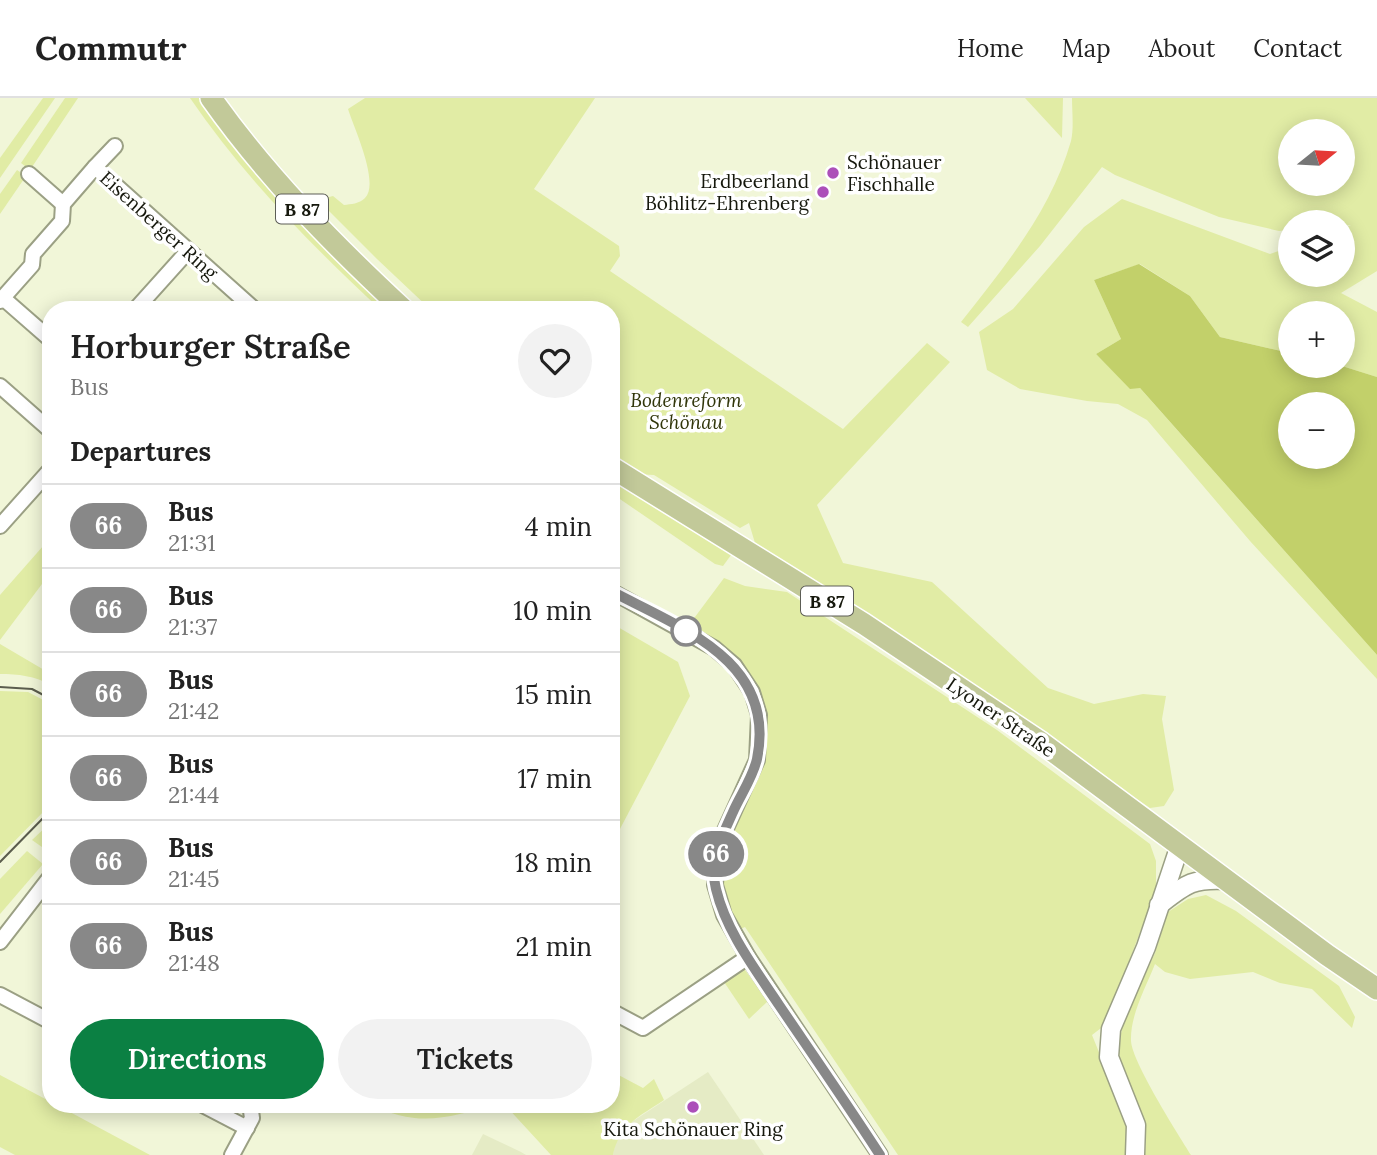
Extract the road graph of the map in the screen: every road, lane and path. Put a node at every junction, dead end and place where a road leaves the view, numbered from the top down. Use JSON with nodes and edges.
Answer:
{"nodes":[{"id":1,"x":211,"y":98,"type":"edge"},
{"id":2,"x":115,"y":146,"type":"dead end"},
{"id":3,"x":94,"y":167,"type":"junction"},
{"id":4,"x":29,"y":174,"type":"dead end"},
{"id":5,"x":63,"y":204,"type":"junction"},
{"id":6,"x":188,"y":251,"type":"junction"},
{"id":7,"x":1,"y":299,"type":"edge"},
{"id":8,"x":143,"y":301,"type":"edge"},
{"id":9,"x":245,"y":301,"type":"edge"},
{"id":10,"x":395,"y":301,"type":"edge"},
{"id":11,"x":42,"y":333,"type":"edge"},
{"id":12,"x":0,"y":386,"type":"edge"},
{"id":13,"x":42,"y":423,"type":"edge"},
{"id":14,"x":620,"y":473,"type":"edge"},
{"id":15,"x":42,"y":479,"type":"edge"},
{"id":16,"x":0,"y":526,"type":"edge"},
{"id":17,"x":620,"y":596,"type":"edge"},
{"id":18,"x":1180,"y":845,"type":"junction"},
{"id":19,"x":1227,"y":880,"type":"junction"},
{"id":20,"x":42,"y":888,"type":"edge"},
{"id":21,"x":1159,"y":905,"type":"junction"},
{"id":22,"x":0,"y":942,"type":"edge"},
{"id":23,"x":748,"y":957,"type":"junction"},
{"id":24,"x":1377,"y":989,"type":"edge"},
{"id":25,"x":0,"y":995,"type":"edge"},
{"id":26,"x":620,"y":1016,"type":"edge"},
{"id":27,"x":42,"y":1018,"type":"edge"},
{"id":28,"x":218,"y":1113,"type":"edge"},
{"id":29,"x":251,"y":1113,"type":"edge"},
{"id":30,"x":247,"y":1128,"type":"junction"},
{"id":31,"x":232,"y":1155,"type":"edge"},
{"id":32,"x":880,"y":1155,"type":"edge"},
{"id":33,"x":1135,"y":1155,"type":"edge"}],
"edges":[{"from":1,"to":10,"type":"main road","number":"B 87"},
{"from":2,"to":3,"type":"street","name":"Eisenberger Ring"},
{"from":3,"to":5,"type":"street","name":"Eisenberger Ring"},
{"from":3,"to":6,"type":"street","name":"Eisenberger Ring"},
{"from":4,"to":5,"type":"street"},
{"from":5,"to":7,"type":"street","name":"Eisenberger Ring"},
{"from":6,"to":8,"type":"street"},
{"from":6,"to":9,"type":"street","name":"Eisenberger Ring"},
{"from":7,"to":11,"type":"street"},
{"from":12,"to":13,"type":"street"},
{"from":14,"to":18,"type":"main road","name":"Lyoner Straße","number":"B 87"},
{"from":15,"to":16,"type":"street"},
{"from":17,"to":23,"type":"street"},
{"from":18,"to":19,"type":"main road","name":"Lyoner Straße","number":"B 87"},
{"from":18,"to":21,"type":"street"},
{"from":19,"to":21,"type":"street"},
{"from":19,"to":24,"type":"main road","name":"Lyoner Straße","number":"B 87"},
{"from":20,"to":22,"type":"street"},
{"from":21,"to":33,"type":"street"},
{"from":23,"to":26,"type":"street"},
{"from":23,"to":32,"type":"street"},
{"from":25,"to":27,"type":"street"},
{"from":28,"to":30,"type":"street"},
{"from":29,"to":30,"type":"street"},
{"from":30,"to":31,"type":"street"}]}
